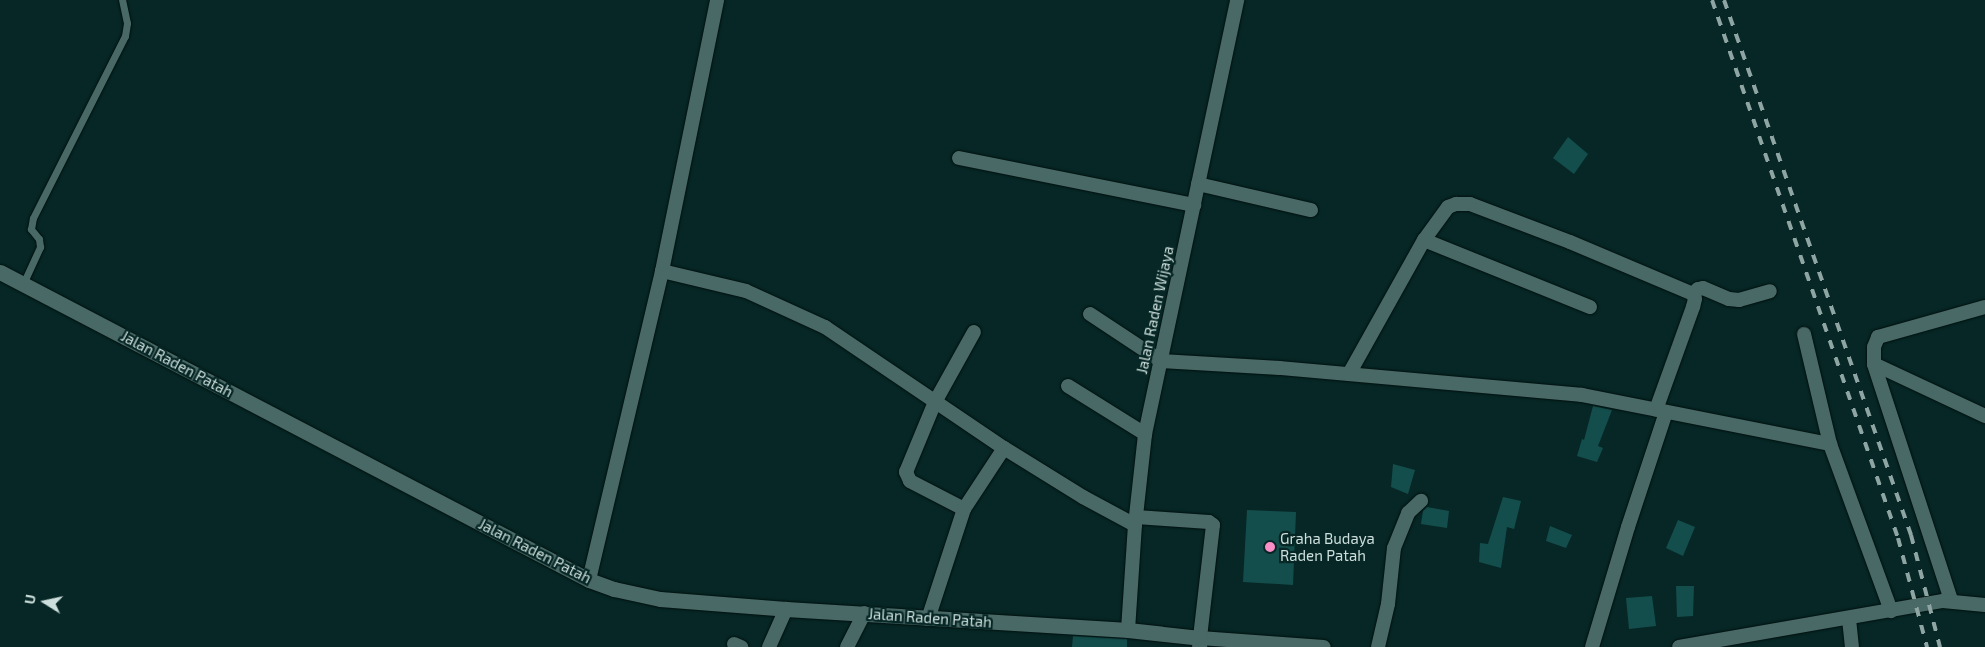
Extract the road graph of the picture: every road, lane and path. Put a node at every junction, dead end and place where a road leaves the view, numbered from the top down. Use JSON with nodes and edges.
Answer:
{"nodes":[{"id":1,"x":122,"y":0,"type":"edge"},
{"id":2,"x":717,"y":0,"type":"edge"},
{"id":3,"x":1236,"y":0,"type":"edge"},
{"id":4,"x":960,"y":158,"type":"dead end"},
{"id":5,"x":1198,"y":184,"type":"junction"},
{"id":6,"x":1194,"y":205,"type":"junction"},
{"id":7,"x":1311,"y":210,"type":"dead end"},
{"id":8,"x":1424,"y":240,"type":"junction"},
{"id":9,"x":662,"y":271,"type":"junction"},
{"id":10,"x":0,"y":272,"type":"edge"},
{"id":11,"x":23,"y":284,"type":"junction"},
{"id":12,"x":1770,"y":291,"type":"dead end"},
{"id":13,"x":1693,"y":294,"type":"junction"},
{"id":14,"x":1590,"y":307,"type":"dead end"},
{"id":15,"x":1985,"y":307,"type":"edge"},
{"id":16,"x":1090,"y":314,"type":"dead end"},
{"id":17,"x":974,"y":332,"type":"dead end"},
{"id":18,"x":1804,"y":334,"type":"dead end"},
{"id":19,"x":1161,"y":361,"type":"junction"},
{"id":20,"x":1874,"y":364,"type":"junction"},
{"id":21,"x":1349,"y":374,"type":"junction"},
{"id":22,"x":1068,"y":386,"type":"dead end"},
{"id":23,"x":935,"y":402,"type":"junction"},
{"id":24,"x":1661,"y":411,"type":"junction"},
{"id":25,"x":1985,"y":416,"type":"edge"},
{"id":26,"x":1145,"y":434,"type":"junction"},
{"id":27,"x":1830,"y":444,"type":"junction"},
{"id":28,"x":1004,"y":448,"type":"junction"},
{"id":29,"x":1421,"y":501,"type":"dead end"},
{"id":30,"x":964,"y":509,"type":"junction"},
{"id":31,"x":1136,"y":521,"type":"junction"},
{"id":32,"x":589,"y":580,"type":"junction"},
{"id":33,"x":1951,"y":600,"type":"junction"},
{"id":34,"x":1985,"y":604,"type":"edge"},
{"id":35,"x":786,"y":609,"type":"junction"},
{"id":36,"x":1891,"y":611,"type":"junction"},
{"id":37,"x":864,"y":613,"type":"junction"},
{"id":38,"x":928,"y":619,"type":"junction"},
{"id":39,"x":1849,"y":619,"type":"junction"},
{"id":40,"x":1128,"y":630,"type":"junction"},
{"id":41,"x":1200,"y":642,"type":"edge"},
{"id":42,"x":769,"y":647,"type":"edge"},
{"id":43,"x":847,"y":647,"type":"edge"},
{"id":44,"x":1324,"y":647,"type":"edge"},
{"id":45,"x":1378,"y":647,"type":"edge"},
{"id":46,"x":1592,"y":647,"type":"edge"},
{"id":47,"x":1679,"y":647,"type":"edge"},
{"id":48,"x":1852,"y":647,"type":"edge"}],
"edges":[{"from":1,"to":11,"type":"lane"},
{"from":2,"to":9,"type":"street"},
{"from":3,"to":5,"type":"street","name":"Jalan Raden Wijaya"},
{"from":4,"to":6,"type":"street"},
{"from":5,"to":6,"type":"street","name":"Jalan Raden Wijaya"},
{"from":5,"to":7,"type":"street"},
{"from":6,"to":19,"type":"street","name":"Jalan Raden Wijaya"},
{"from":8,"to":13,"type":"street"},
{"from":8,"to":14,"type":"street"},
{"from":8,"to":21,"type":"street"},
{"from":9,"to":23,"type":"street"},
{"from":9,"to":32,"type":"street"},
{"from":10,"to":11,"type":"street","name":"Jalan Raden Patah"},
{"from":11,"to":32,"type":"street","name":"Jalan Raden Patah"},
{"from":12,"to":13,"type":"street"},
{"from":13,"to":24,"type":"street"},
{"from":15,"to":20,"type":"street"},
{"from":16,"to":19,"type":"street"},
{"from":17,"to":23,"type":"street"},
{"from":18,"to":27,"type":"street"},
{"from":19,"to":21,"type":"street"},
{"from":19,"to":26,"type":"street","name":"Jalan Raden Wijaya"},
{"from":20,"to":25,"type":"street"},
{"from":20,"to":33,"type":"street"},
{"from":21,"to":24,"type":"street"},
{"from":22,"to":26,"type":"street"},
{"from":23,"to":28,"type":"street"},
{"from":23,"to":30,"type":"street"},
{"from":24,"to":27,"type":"street"},
{"from":24,"to":46,"type":"street"},
{"from":26,"to":31,"type":"street","name":"Jalan Raden Wijaya"},
{"from":27,"to":36,"type":"street"},
{"from":28,"to":30,"type":"street"},
{"from":28,"to":31,"type":"street"},
{"from":29,"to":45,"type":"street"},
{"from":30,"to":38,"type":"street"},
{"from":31,"to":40,"type":"street","name":"Jalan Raden Wijaya"},
{"from":31,"to":41,"type":"street"},
{"from":32,"to":35,"type":"street","name":"Jalan Raden Patah"},
{"from":33,"to":34,"type":"street"},
{"from":33,"to":36,"type":"street"},
{"from":35,"to":37,"type":"street","name":"Jalan Raden Patah"},
{"from":35,"to":42,"type":"street"},
{"from":36,"to":39,"type":"street"},
{"from":37,"to":38,"type":"street","name":"Jalan Raden Patah"},
{"from":37,"to":43,"type":"street"},
{"from":38,"to":40,"type":"street","name":"Jalan Raden Patah"},
{"from":39,"to":47,"type":"street"},
{"from":39,"to":48,"type":"street"},
{"from":40,"to":41,"type":"street","name":"Jalan Raden Patah"},
{"from":41,"to":44,"type":"street"}]}
